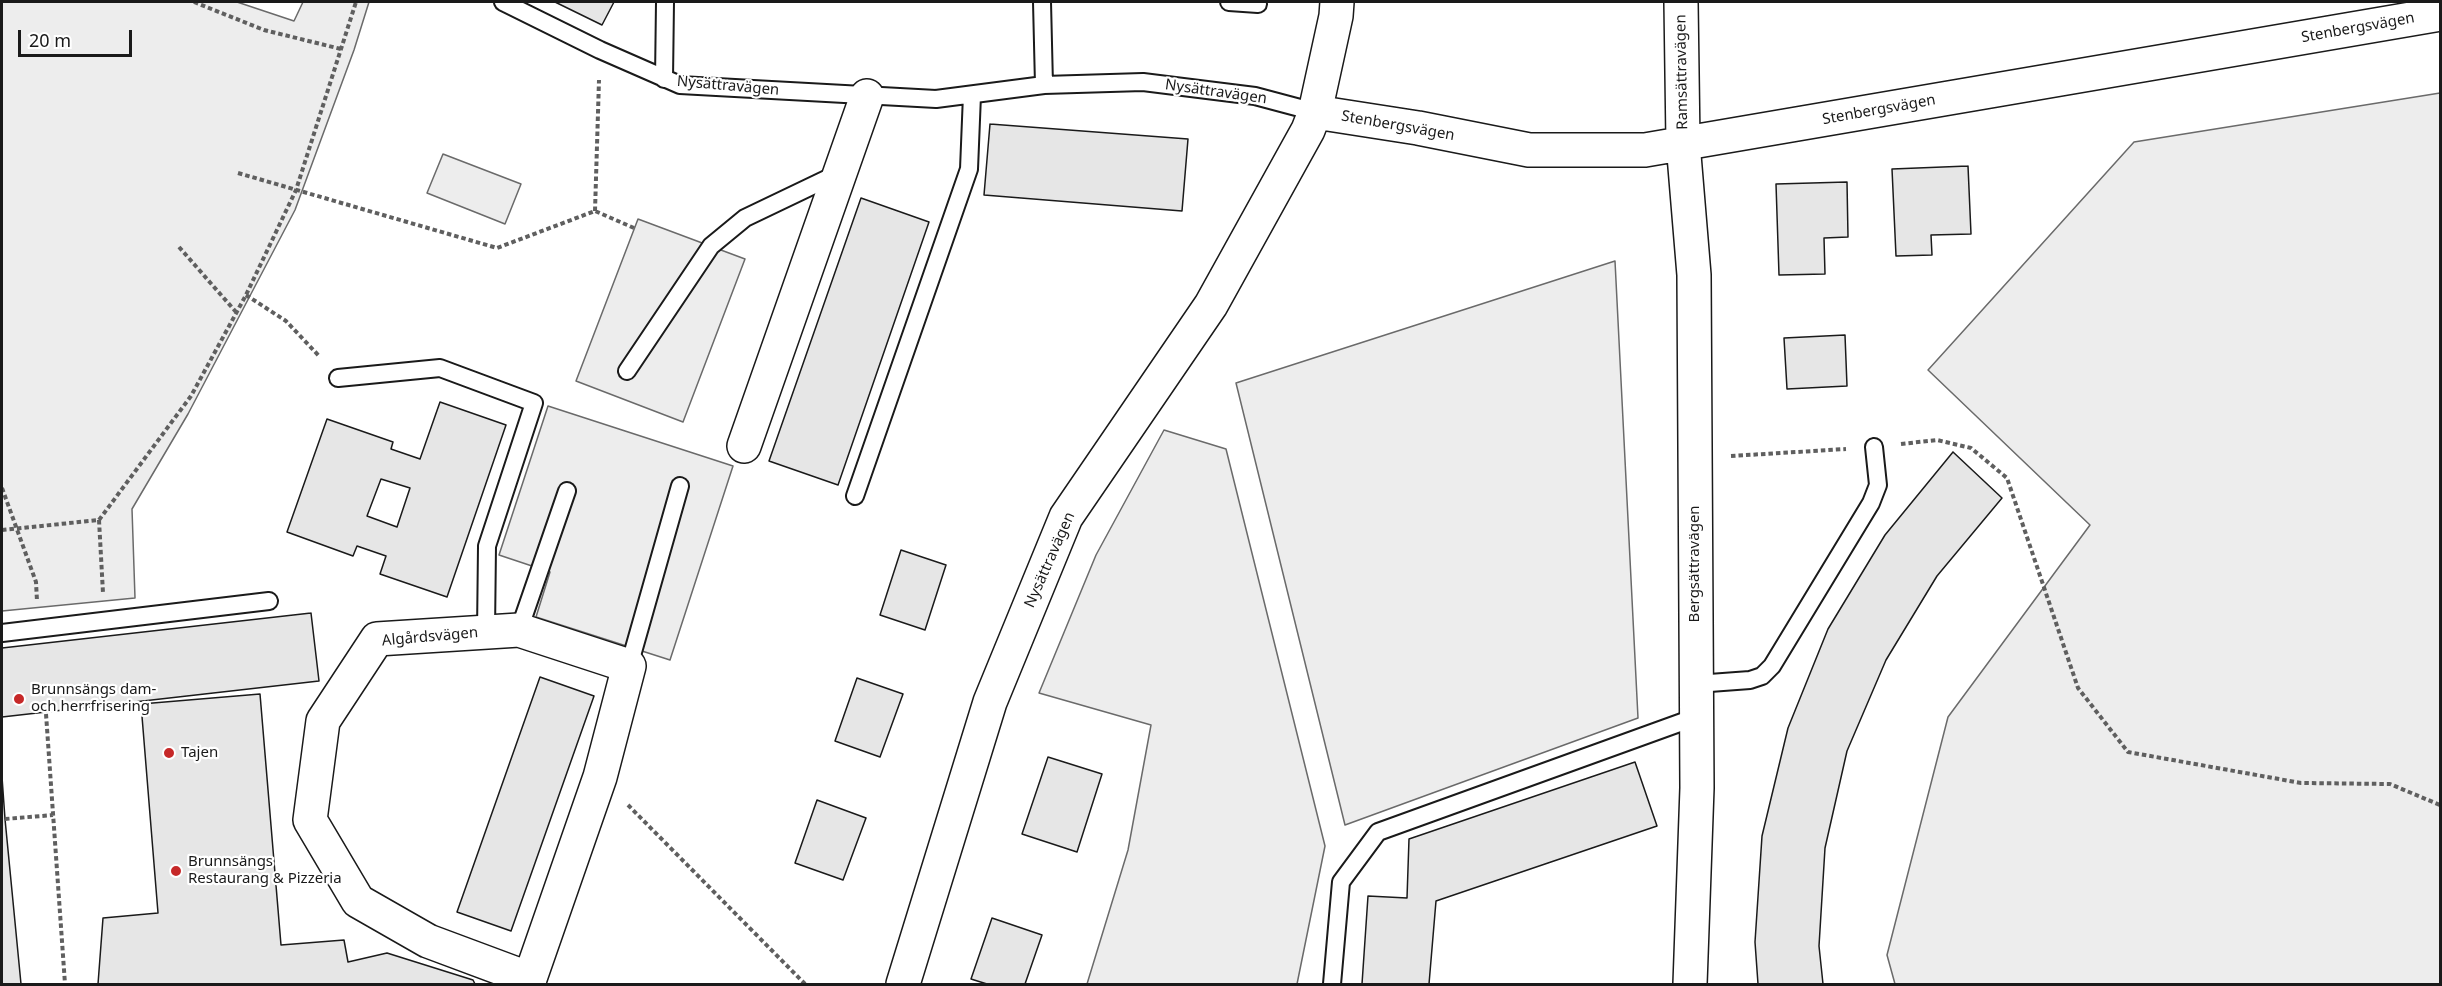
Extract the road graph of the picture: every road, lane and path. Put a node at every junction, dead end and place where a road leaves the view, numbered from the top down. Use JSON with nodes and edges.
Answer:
{"nodes":[{"id":1,"x":194,"y":2,"type":"edge"},
{"id":2,"x":356,"y":2,"type":"edge"},
{"id":3,"x":503,"y":2,"type":"edge"},
{"id":4,"x":665,"y":2,"type":"edge"},
{"id":5,"x":1035,"y":2,"type":"edge"},
{"id":6,"x":1042,"y":2,"type":"edge"},
{"id":7,"x":1229,"y":2,"type":"edge"},
{"id":8,"x":1337,"y":2,"type":"edge"},
{"id":9,"x":1681,"y":2,"type":"edge"},
{"id":10,"x":1258,"y":4,"type":"dead end"},
{"id":11,"x":2440,"y":14,"type":"edge"},
{"id":12,"x":341,"y":50,"type":"junction"},
{"id":13,"x":600,"y":50,"type":"junction"},
{"id":14,"x":664,"y":79,"type":"junction"},
{"id":15,"x":1044,"y":85,"type":"junction"},
{"id":16,"x":972,"y":95,"type":"junction"},
{"id":17,"x":867,"y":96,"type":"junction"},
{"id":18,"x":1315,"y":112,"type":"junction"},
{"id":19,"x":1683,"y":143,"type":"junction"},
{"id":20,"x":238,"y":173,"type":"dead end"},
{"id":21,"x":840,"y":173,"type":"junction"},
{"id":22,"x":296,"y":190,"type":"junction"},
{"id":23,"x":595,"y":211,"type":"junction"},
{"id":24,"x":634,"y":228,"type":"dead end"},
{"id":25,"x":179,"y":247,"type":"dead end"},
{"id":26,"x":246,"y":295,"type":"junction"},
{"id":27,"x":236,"y":312,"type":"junction"},
{"id":28,"x":627,"y":371,"type":"dead end"},
{"id":29,"x":338,"y":378,"type":"joint"},
{"id":30,"x":744,"y":446,"type":"dead end"},
{"id":31,"x":1874,"y":447,"type":"junction"},
{"id":32,"x":1695,"y":459,"type":"junction"},
{"id":33,"x":680,"y":486,"type":"dead end"},
{"id":34,"x":2,"y":488,"type":"edge"},
{"id":35,"x":567,"y":491,"type":"dead end"},
{"id":36,"x":855,"y":496,"type":"dead end"},
{"id":37,"x":99,"y":520,"type":"junction"},
{"id":38,"x":16,"y":528,"type":"junction"},
{"id":39,"x":2,"y":530,"type":"edge"},
{"id":40,"x":36,"y":582,"type":"dead end"},
{"id":41,"x":269,"y":601,"type":"dead end"},
{"id":42,"x":104,"y":621,"type":"junction"},
{"id":43,"x":519,"y":630,"type":"junction"},
{"id":44,"x":486,"y":632,"type":"junction"},
{"id":45,"x":2,"y":633,"type":"edge"},
{"id":46,"x":629,"y":666,"type":"junction"},
{"id":47,"x":1696,"y":684,"type":"junction"},
{"id":48,"x":46,"y":714,"type":"dead end"},
{"id":49,"x":1696,"y":717,"type":"junction"},
{"id":50,"x":600,"y":777,"type":"junction"},
{"id":51,"x":2440,"y":805,"type":"edge"},
{"id":52,"x":53,"y":815,"type":"junction"},
{"id":53,"x":5,"y":819,"type":"dead end"},
{"id":54,"x":529,"y":982,"type":"edge"},
{"id":55,"x":65,"y":984,"type":"edge"},
{"id":56,"x":805,"y":984,"type":"edge"},
{"id":57,"x":903,"y":984,"type":"edge"},
{"id":58,"x":1332,"y":984,"type":"edge"},
{"id":59,"x":1690,"y":984,"type":"edge"}],
"edges":[{"from":1,"to":12,"type":"path"},
{"from":2,"to":12,"type":"path"},
{"from":3,"to":13,"type":"lane","name":"Nysättravägen"},
{"from":4,"to":14,"type":"lane"},
{"from":5,"to":6,"type":"lane"},
{"from":6,"to":15,"type":"lane"},
{"from":7,"to":10,"type":"lane"},
{"from":8,"to":18,"type":"street","name":"Nysättravägen"},
{"from":9,"to":19,"type":"street","name":"Ramsättravägen"},
{"from":11,"to":19,"type":"street","name":"Stenbergsvägen"},
{"from":12,"to":22,"type":"path"},
{"from":13,"to":14,"type":"lane","name":"Nysättravägen"},
{"from":13,"to":23,"type":"path"},
{"from":14,"to":17,"type":"lane","name":"Nysättravägen"},
{"from":15,"to":16,"type":"lane","name":"Nysättravägen"},
{"from":15,"to":18,"type":"lane","name":"Nysättravägen"},
{"from":16,"to":17,"type":"lane","name":"Nysättravägen"},
{"from":16,"to":36,"type":"lane"},
{"from":17,"to":21,"type":"street"},
{"from":18,"to":19,"type":"street","name":"Stenbergsvägen"},
{"from":18,"to":57,"type":"street","name":"Nysättravägen"},
{"from":19,"to":32,"type":"street","name":"Bergsättravägen"},
{"from":20,"to":22,"type":"path"},
{"from":21,"to":28,"type":"lane"},
{"from":21,"to":30,"type":"street"},
{"from":22,"to":23,"type":"path"},
{"from":22,"to":26,"type":"path"},
{"from":23,"to":24,"type":"path"},
{"from":25,"to":27,"type":"path"},
{"from":26,"to":27,"type":"path"},
{"from":26,"to":29,"type":"path"},
{"from":27,"to":37,"type":"path"},
{"from":29,"to":44,"type":"lane"},
{"from":31,"to":32,"type":"path"},
{"from":31,"to":47,"type":"lane"},
{"from":31,"to":51,"type":"path"},
{"from":32,"to":47,"type":"street","name":"Bergsättravägen"},
{"from":33,"to":46,"type":"lane"},
{"from":34,"to":38,"type":"path"},
{"from":35,"to":43,"type":"lane"},
{"from":37,"to":38,"type":"path"},
{"from":37,"to":42,"type":"path"},
{"from":38,"to":39,"type":"path"},
{"from":38,"to":40,"type":"path"},
{"from":41,"to":42,"type":"lane"},
{"from":42,"to":45,"type":"lane"},
{"from":43,"to":44,"type":"street","name":"Algårdsvägen"},
{"from":43,"to":46,"type":"street","name":"Algårdsvägen"},
{"from":44,"to":54,"type":"street","name":"Algårdsvägen"},
{"from":46,"to":50,"type":"street","name":"Algårdsvägen"},
{"from":47,"to":49,"type":"street","name":"Bergsättravägen"},
{"from":48,"to":52,"type":"path"},
{"from":49,"to":58,"type":"lane"},
{"from":49,"to":59,"type":"street","name":"Bergsättravägen"},
{"from":50,"to":54,"type":"street","name":"Algårdsvägen"},
{"from":50,"to":56,"type":"path"},
{"from":52,"to":53,"type":"path"},
{"from":52,"to":55,"type":"path"}]}
